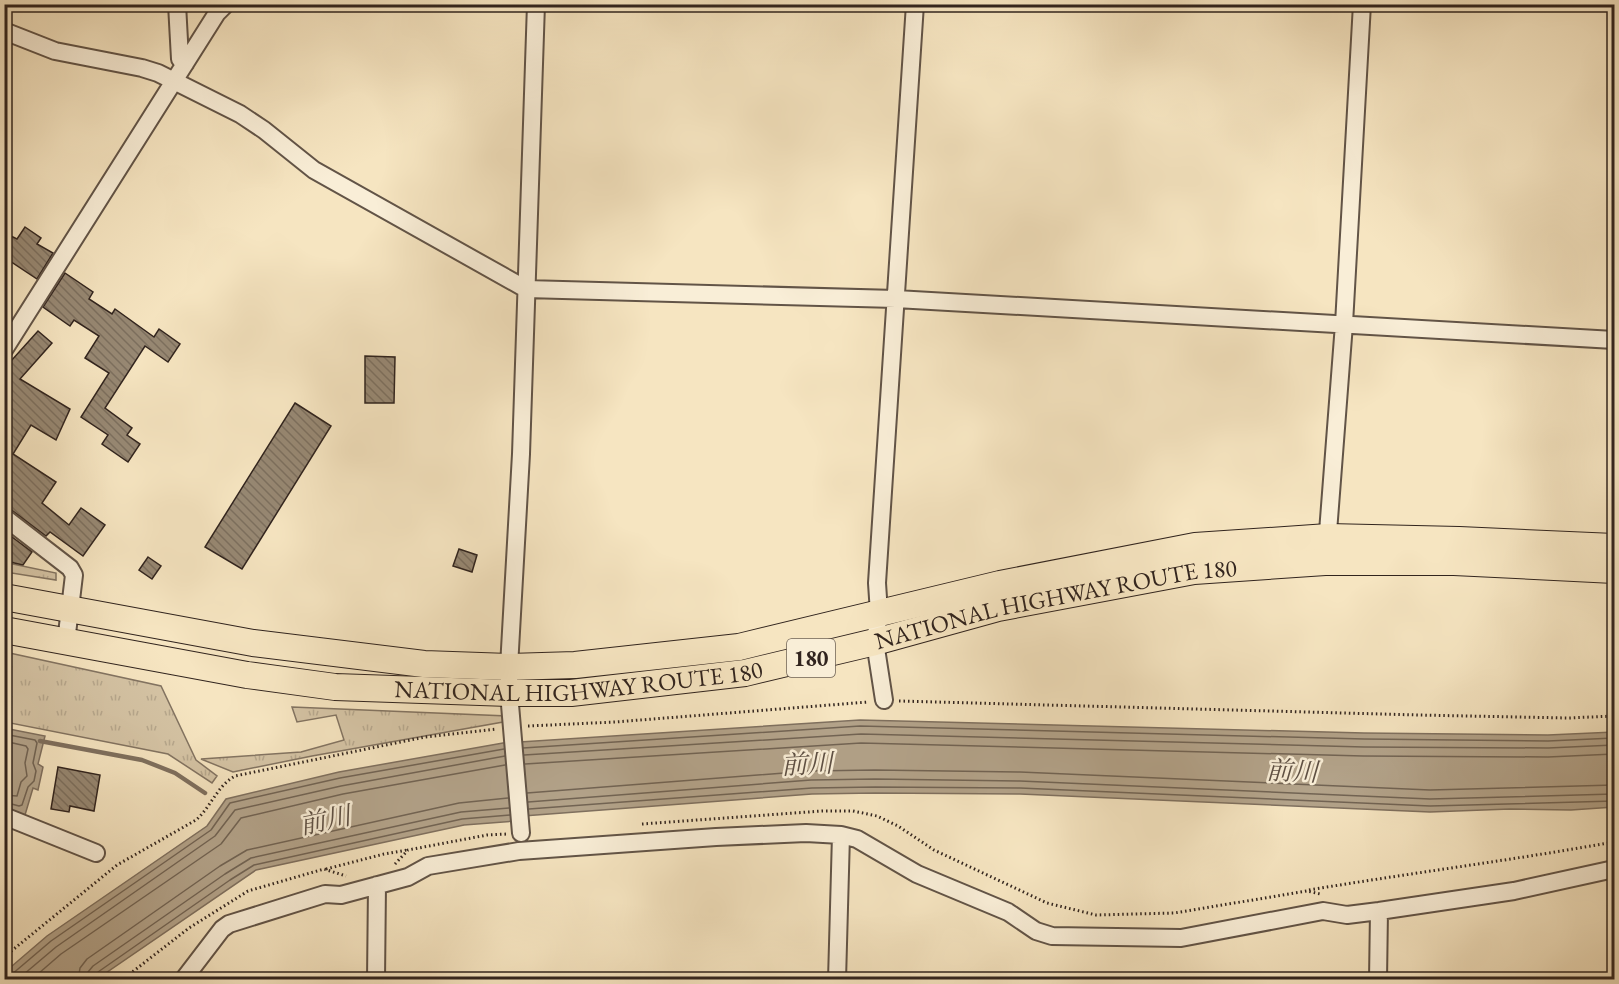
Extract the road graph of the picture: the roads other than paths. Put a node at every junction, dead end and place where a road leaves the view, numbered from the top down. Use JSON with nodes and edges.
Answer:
{"nodes":[{"id":1,"x":177,"y":4,"type":"edge"},
{"id":2,"x":226,"y":4,"type":"edge"},
{"id":3,"x":536,"y":4,"type":"edge"},
{"id":4,"x":915,"y":4,"type":"edge"},
{"id":5,"x":1362,"y":4,"type":"edge"},
{"id":6,"x":4,"y":31,"type":"edge"},
{"id":7,"x":185,"y":64,"type":"junction"},
{"id":8,"x":174,"y":82,"type":"junction"},
{"id":9,"x":526,"y":289,"type":"junction"},
{"id":10,"x":896,"y":298,"type":"junction"},
{"id":11,"x":1344,"y":324,"type":"junction"},
{"id":12,"x":1614,"y":340,"type":"edge"},
{"id":13,"x":4,"y":350,"type":"edge"},
{"id":14,"x":4,"y":517,"type":"edge"},
{"id":15,"x":1614,"y":547,"type":"edge"},
{"id":16,"x":1326,"y":549,"type":"junction"},
{"id":17,"x":1614,"y":570,"type":"edge"},
{"id":18,"x":4,"y":597,"type":"edge"},
{"id":19,"x":72,"y":608,"type":"junction"},
{"id":20,"x":879,"y":614,"type":"junction"},
{"id":21,"x":4,"y":630,"type":"edge"},
{"id":22,"x":66,"y":642,"type":"junction"},
{"id":23,"x":875,"y":642,"type":"junction"},
{"id":24,"x":509,"y":667,"type":"junction"},
{"id":25,"x":509,"y":693,"type":"junction"},
{"id":26,"x":884,"y":700,"type":"road end"},
{"id":27,"x":4,"y":816,"type":"edge"},
{"id":28,"x":520,"y":830,"type":"dead end"},
{"id":29,"x":841,"y":835,"type":"junction"},
{"id":30,"x":96,"y":853,"type":"dead end"},
{"id":31,"x":1614,"y":869,"type":"edge"},
{"id":32,"x":377,"y":885,"type":"junction"},
{"id":33,"x":1379,"y":911,"type":"junction"},
{"id":34,"x":183,"y":980,"type":"edge"},
{"id":35,"x":376,"y":980,"type":"edge"},
{"id":36,"x":837,"y":980,"type":"edge"},
{"id":37,"x":1378,"y":980,"type":"edge"}],
"edges":[{"from":1,"to":7,"type":"street"},
{"from":2,"to":7,"type":"street"},
{"from":3,"to":9,"type":"street"},
{"from":4,"to":10,"type":"street"},
{"from":5,"to":11,"type":"street"},
{"from":6,"to":8,"type":"street"},
{"from":7,"to":8,"type":"street"},
{"from":8,"to":9,"type":"street"},
{"from":8,"to":13,"type":"street"},
{"from":9,"to":10,"type":"street"},
{"from":9,"to":24,"type":"street"},
{"from":10,"to":11,"type":"street"},
{"from":10,"to":20,"type":"street"},
{"from":11,"to":12,"type":"street"},
{"from":11,"to":16,"type":"street"},
{"from":14,"to":19,"type":"street"},
{"from":15,"to":16,"type":"highway","name":"NATIONAL HIGHWAY ROUTE 180","number":"180"},
{"from":16,"to":17,"type":"highway","name":"NATIONAL HIGHWAY ROUTE 180","number":"180"},
{"from":16,"to":20,"type":"highway","name":"NATIONAL HIGHWAY ROUTE 180","number":"180"},
{"from":16,"to":23,"type":"highway","name":"NATIONAL HIGHWAY ROUTE 180","number":"180"},
{"from":18,"to":19,"type":"highway","name":"NATIONAL HIGHWAY ROUTE 180","number":"180"},
{"from":19,"to":22,"type":"street"},
{"from":19,"to":24,"type":"highway","name":"NATIONAL HIGHWAY ROUTE 180","number":"180"},
{"from":20,"to":23,"type":"street"},
{"from":20,"to":24,"type":"highway","name":"NATIONAL HIGHWAY ROUTE 180","number":"180"},
{"from":21,"to":22,"type":"highway","name":"NATIONAL HIGHWAY ROUTE 180","number":"180"},
{"from":22,"to":25,"type":"highway","name":"NATIONAL HIGHWAY ROUTE 180","number":"180"},
{"from":23,"to":25,"type":"highway","name":"NATIONAL HIGHWAY ROUTE 180","number":"180"},
{"from":23,"to":26,"type":"street"},
{"from":24,"to":25,"type":"street"},
{"from":25,"to":28,"type":"street"},
{"from":27,"to":30,"type":"street"},
{"from":29,"to":32,"type":"street"},
{"from":29,"to":33,"type":"street"},
{"from":29,"to":36,"type":"street"},
{"from":31,"to":33,"type":"street"},
{"from":32,"to":34,"type":"street"},
{"from":32,"to":35,"type":"street"},
{"from":33,"to":37,"type":"street"}]}
